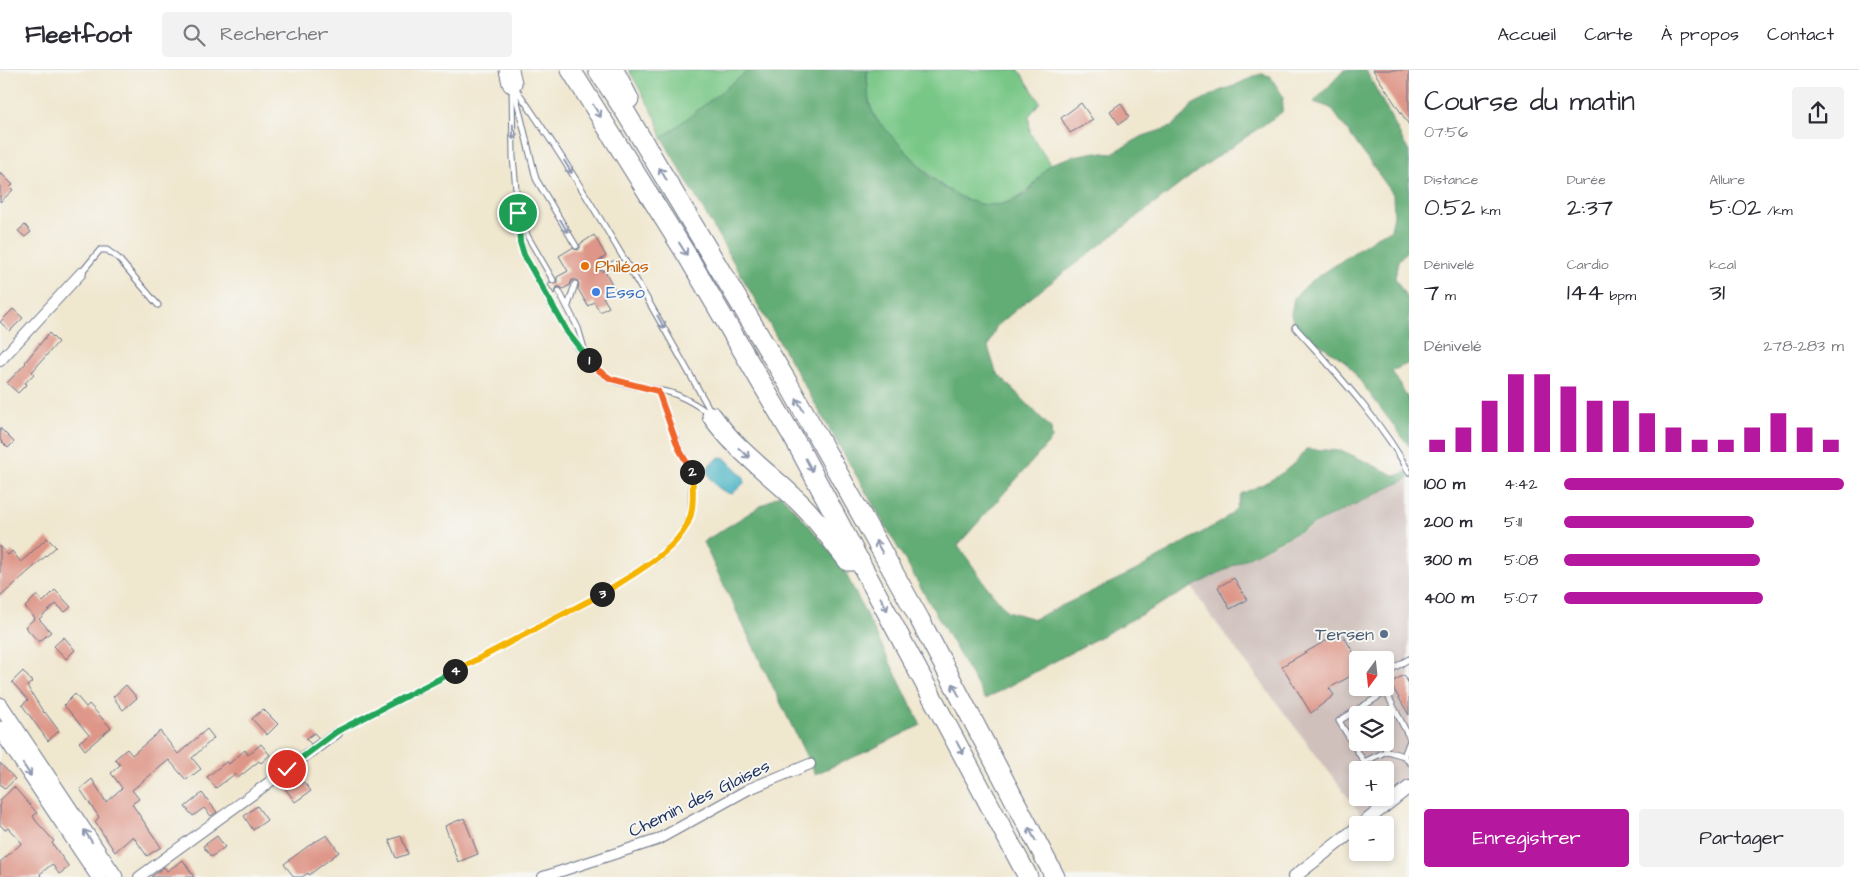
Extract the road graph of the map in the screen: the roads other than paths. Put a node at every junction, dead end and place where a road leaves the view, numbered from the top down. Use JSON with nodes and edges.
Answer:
{"nodes":[{"id":1,"x":571,"y":70,"type":"edge"},
{"id":2,"x":598,"y":70,"type":"edge"},
{"id":3,"x":614,"y":70,"type":"edge"},
{"id":4,"x":510,"y":77,"type":"edge"},
{"id":5,"x":626,"y":113,"type":"junction"},
{"id":6,"x":518,"y":213,"type":"junction"},
{"id":7,"x":576,"y":246,"type":"dead end"},
{"id":8,"x":629,"y":266,"type":"junction"},
{"id":9,"x":603,"y":268,"type":"dead end"},
{"id":10,"x":81,"y":273,"type":"joint"},
{"id":11,"x":553,"y":280,"type":"dead end"},
{"id":12,"x":576,"y":284,"type":"dead end"},
{"id":13,"x":559,"y":291,"type":"dead end"},
{"id":14,"x":158,"y":306,"type":"dead end"},
{"id":15,"x":568,"y":306,"type":"junction"},
{"id":16,"x":1295,"y":327,"type":"dead end"},
{"id":17,"x":587,"y":358,"type":"junction"},
{"id":18,"x":0,"y":362,"type":"edge"},
{"id":19,"x":658,"y":391,"type":"junction"},
{"id":20,"x":712,"y":416,"type":"junction"},
{"id":21,"x":1409,"y":472,"type":"edge"},
{"id":22,"x":861,"y":561,"type":"junction"},
{"id":23,"x":1409,"y":659,"type":"edge"},
{"id":24,"x":1394,"y":668,"type":"edge"},
{"id":25,"x":1376,"y":696,"type":"edge"},
{"id":26,"x":1388,"y":696,"type":"edge"},
{"id":27,"x":0,"y":705,"type":"edge"},
{"id":28,"x":1362,"y":706,"type":"edge"},
{"id":29,"x":1349,"y":714,"type":"edge"},
{"id":30,"x":0,"y":729,"type":"edge"},
{"id":31,"x":336,"y":732,"type":"joint"},
{"id":32,"x":1349,"y":737,"type":"edge"},
{"id":33,"x":1409,"y":737,"type":"edge"},
{"id":34,"x":1409,"y":743,"type":"edge"},
{"id":35,"x":1357,"y":751,"type":"edge"},
{"id":36,"x":1385,"y":751,"type":"edge"},
{"id":37,"x":1390,"y":751,"type":"edge"},
{"id":38,"x":1404,"y":756,"type":"junction"},
{"id":39,"x":1409,"y":762,"type":"edge"},
{"id":40,"x":810,"y":764,"type":"dead end"},
{"id":41,"x":1409,"y":787,"type":"edge"},
{"id":42,"x":1372,"y":816,"type":"edge"},
{"id":43,"x":1349,"y":834,"type":"edge"},
{"id":44,"x":99,"y":877,"type":"edge"},
{"id":45,"x":115,"y":877,"type":"edge"},
{"id":46,"x":139,"y":877,"type":"edge"},
{"id":47,"x":544,"y":877,"type":"edge"},
{"id":48,"x":1028,"y":877,"type":"edge"},
{"id":49,"x":1055,"y":877,"type":"edge"},
{"id":50,"x":1294,"y":877,"type":"edge"}],
"edges":[{"from":1,"to":22,"type":"highway","one_way":true},
{"from":2,"to":5,"type":"highway"},
{"from":3,"to":5,"type":"highway"},
{"from":4,"to":6,"type":"lane","one_way":true},
{"from":4,"to":7,"type":"lane","one_way":true},
{"from":4,"to":8,"type":"lane","one_way":true},
{"from":49,"to":5,"type":"highway","one_way":true},
{"from":6,"to":11,"type":"lane"},
{"from":6,"to":17,"type":"lane"},
{"from":8,"to":9,"type":"lane"},
{"from":8,"to":20,"type":"lane","one_way":true},
{"from":10,"to":14,"type":"lane"},
{"from":10,"to":18,"type":"street"},
{"from":12,"to":15,"type":"lane"},
{"from":13,"to":15,"type":"lane"},
{"from":15,"to":17,"type":"lane"},
{"from":16,"to":21,"type":"lane"},
{"from":17,"to":19,"type":"lane"},
{"from":19,"to":20,"type":"lane"},
{"from":19,"to":31,"type":"lane"},
{"from":20,"to":22,"type":"highway","one_way":true},
{"from":22,"to":48,"type":"highway","one_way":true},
{"from":23,"to":24,"type":"lane"},
{"from":25,"to":28,"type":"lane"},
{"from":26,"to":33,"type":"lane"},
{"from":45,"to":27,"type":"main road","one_way":true},
{"from":29,"to":32,"type":"lane"},
{"from":30,"to":44,"type":"main road","one_way":true},
{"from":31,"to":46,"type":"street"},
{"from":34,"to":38,"type":"lane"},
{"from":35,"to":36,"type":"lane"},
{"from":37,"to":38,"type":"lane"},
{"from":38,"to":39,"type":"lane"},
{"from":40,"to":47,"type":"street","name":"Chemin des Glaises"},
{"from":41,"to":42,"type":"street"},
{"from":43,"to":50,"type":"street"}]}
